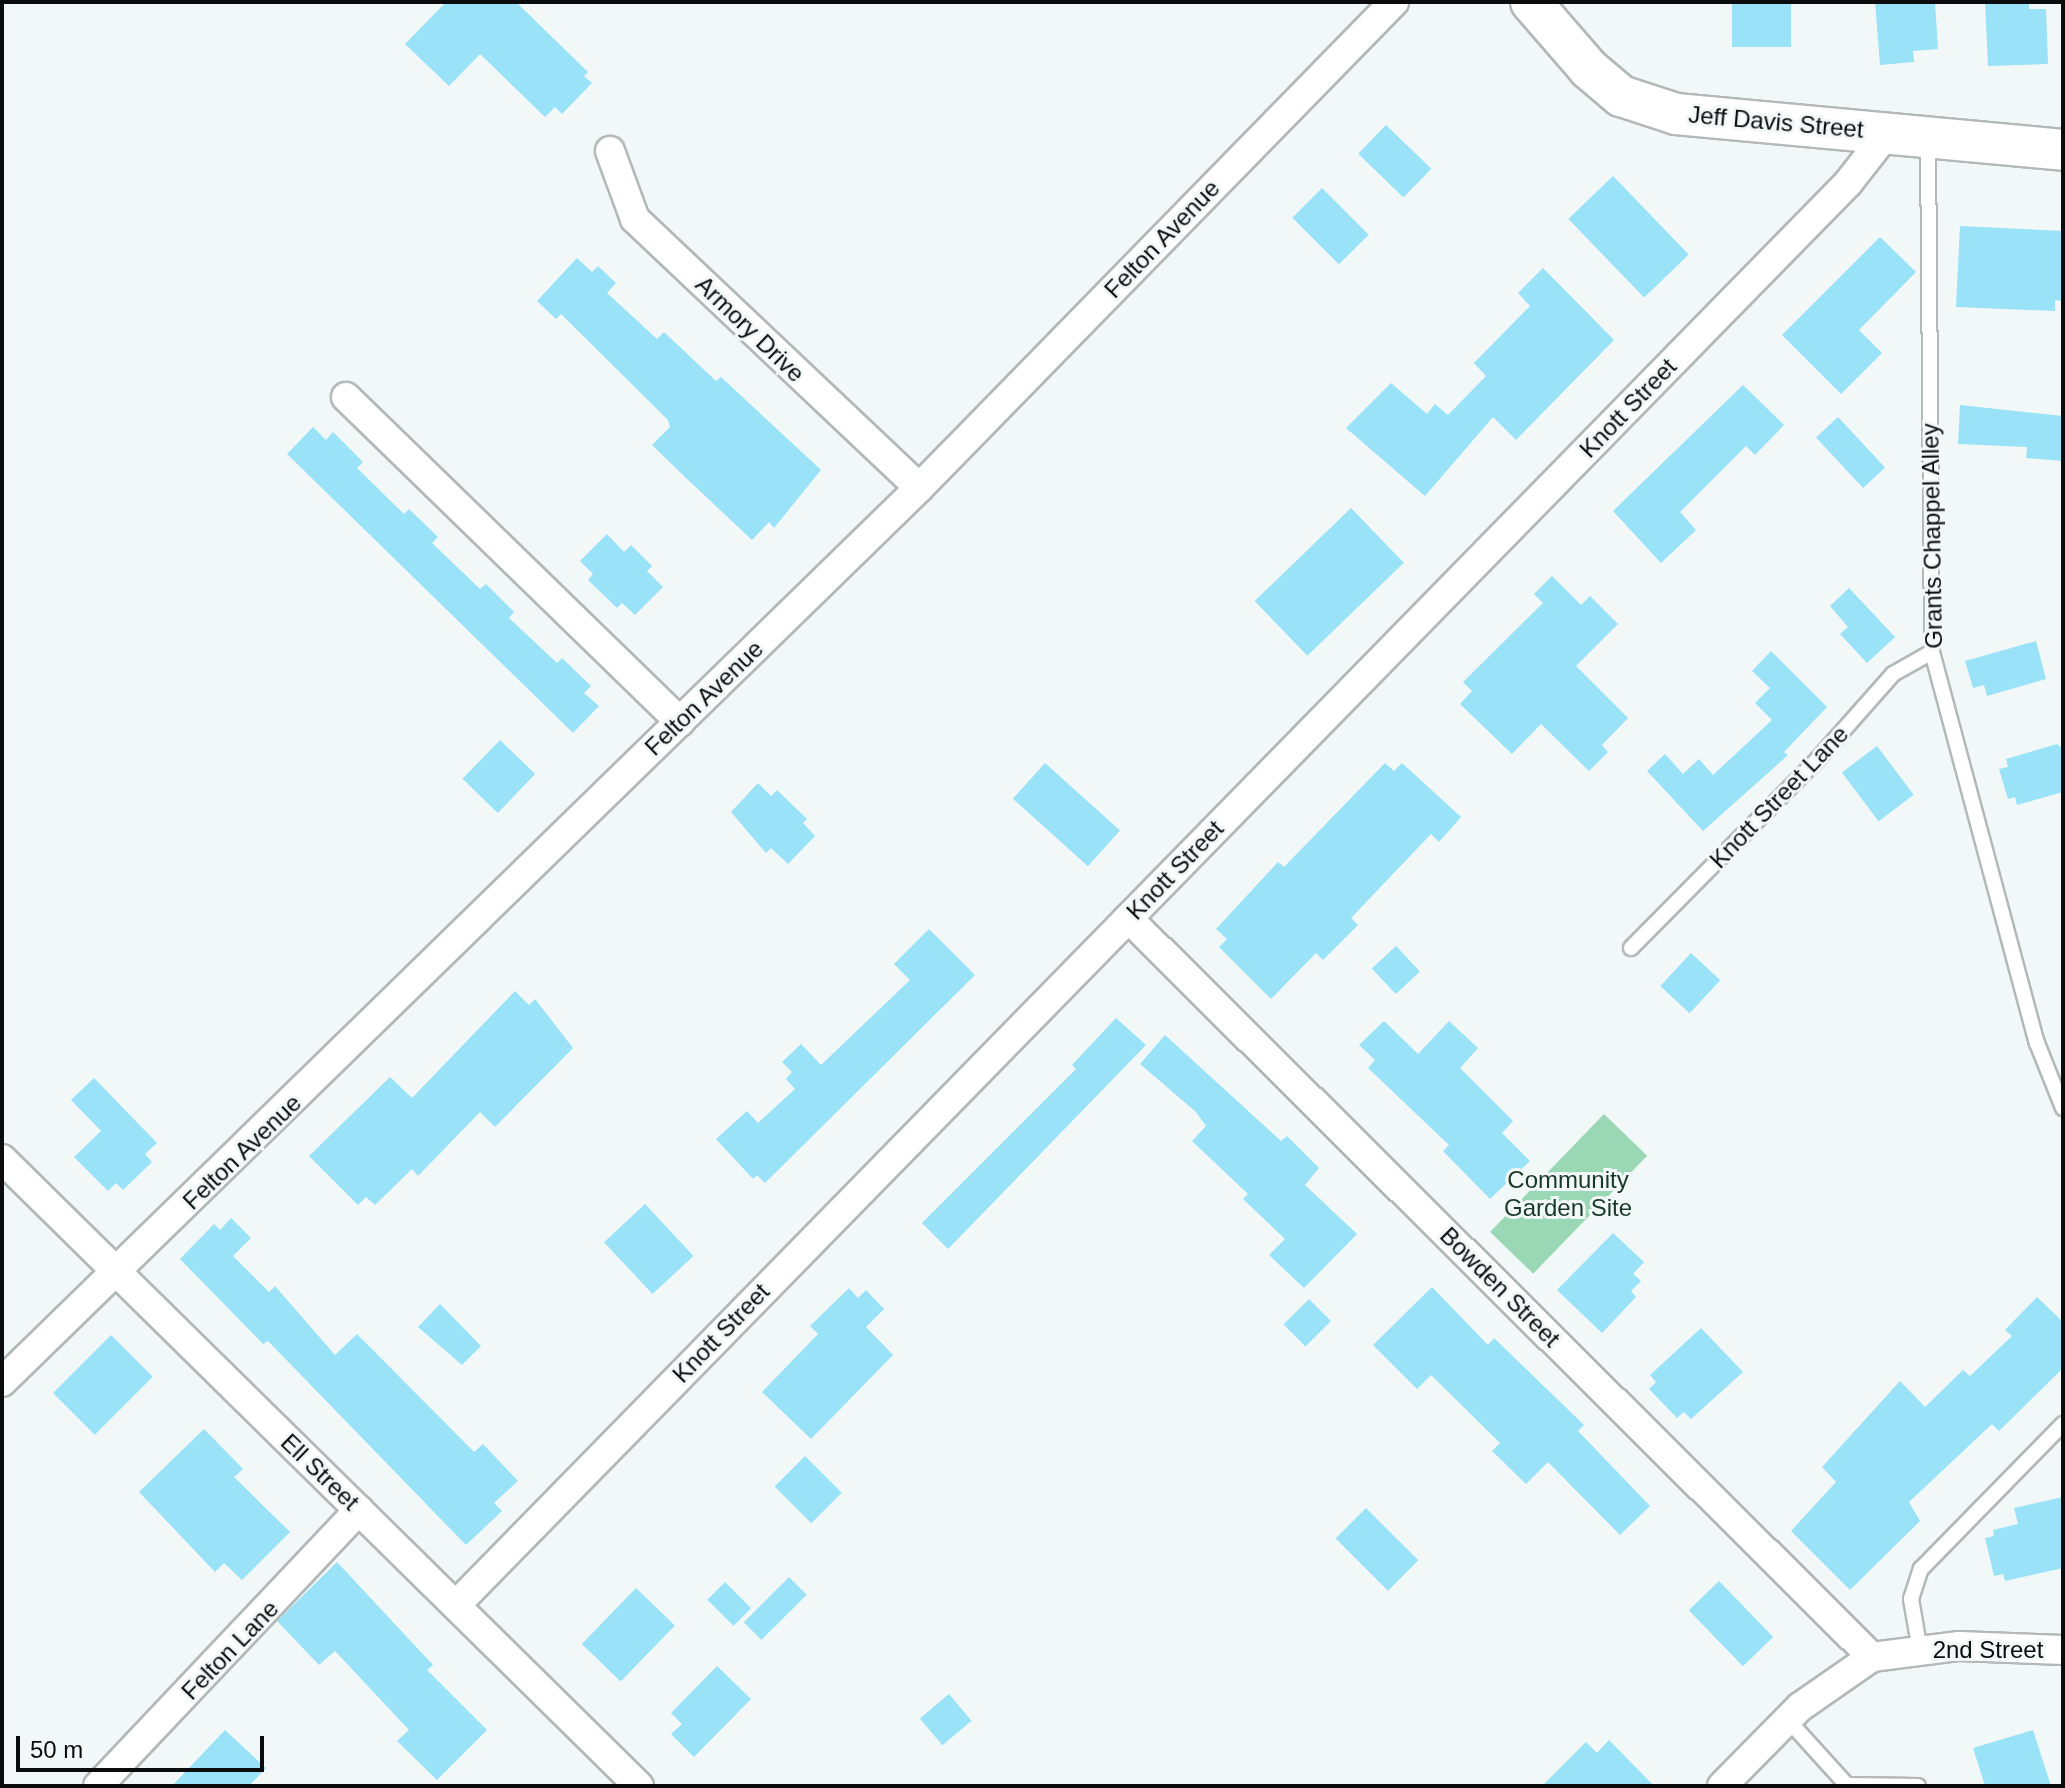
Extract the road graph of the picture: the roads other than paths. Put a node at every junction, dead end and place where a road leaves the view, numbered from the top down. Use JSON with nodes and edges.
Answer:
{"nodes":[{"id":1,"x":1394,"y":2,"type":"edge"},
{"id":2,"x":1531,"y":2,"type":"edge"},
{"id":3,"x":1888,"y":132,"type":"junction"},
{"id":4,"x":1928,"y":137,"type":"junction"},
{"id":5,"x":2063,"y":150,"type":"edge"},
{"id":6,"x":610,"y":151,"type":"dead end"},
{"id":7,"x":346,"y":397,"type":"dead end"},
{"id":8,"x":919,"y":488,"type":"junction"},
{"id":9,"x":1932,"y":652,"type":"junction"},
{"id":10,"x":680,"y":722,"type":"junction"},
{"id":11,"x":1128,"y":918,"type":"junction"},
{"id":12,"x":1631,"y":948,"type":"dead end"},
{"id":13,"x":2063,"y":1108,"type":"edge"},
{"id":14,"x":2,"y":1159,"type":"edge"},
{"id":15,"x":117,"y":1274,"type":"junction"},
{"id":16,"x":2,"y":1382,"type":"edge"},
{"id":17,"x":2063,"y":1424,"type":"edge"},
{"id":18,"x":359,"y":1510,"type":"junction"},
{"id":19,"x":456,"y":1605,"type":"junction"},
{"id":20,"x":2063,"y":1650,"type":"edge"},
{"id":21,"x":1920,"y":1651,"type":"junction"},
{"id":22,"x":1872,"y":1657,"type":"junction"},
{"id":23,"x":1788,"y":1720,"type":"junction"},
{"id":24,"x":1847,"y":1785,"type":"edge"},
{"id":25,"x":98,"y":1786,"type":"edge"},
{"id":26,"x":639,"y":1786,"type":"edge"},
{"id":27,"x":1722,"y":1786,"type":"edge"},
{"id":28,"x":1918,"y":1786,"type":"edge"}],
"edges":[{"from":1,"to":8,"type":"street","name":"Felton Avenue"},
{"from":2,"to":3,"type":"street","name":"Jeff Davis Street"},
{"from":3,"to":4,"type":"street","name":"Jeff Davis Street"},
{"from":3,"to":11,"type":"street","name":"Knott Street"},
{"from":4,"to":5,"type":"street","name":"Jeff Davis Street"},
{"from":4,"to":9,"type":"lane","name":"Grants Chappel Alley"},
{"from":6,"to":8,"type":"street","name":"Armory Drive"},
{"from":7,"to":10,"type":"street"},
{"from":8,"to":10,"type":"street","name":"Felton Avenue"},
{"from":9,"to":12,"type":"lane","name":"Knott Street Lane"},
{"from":9,"to":13,"type":"lane","name":"Grants Chappel Alley"},
{"from":10,"to":15,"type":"street","name":"Felton Avenue"},
{"from":11,"to":19,"type":"street","name":"Knott Street"},
{"from":11,"to":22,"type":"street","name":"Bowden Street"},
{"from":14,"to":15,"type":"street","name":"Ell Street"},
{"from":15,"to":16,"type":"street","name":"Felton Avenue"},
{"from":15,"to":18,"type":"street","name":"Ell Street"},
{"from":17,"to":21,"type":"lane"},
{"from":18,"to":19,"type":"street","name":"Ell Street"},
{"from":18,"to":25,"type":"street","name":"Felton Lane"},
{"from":19,"to":26,"type":"street","name":"Ell Street"},
{"from":20,"to":21,"type":"street","name":"2nd Street"},
{"from":21,"to":22,"type":"street","name":"2nd Street"},
{"from":22,"to":23,"type":"street","name":"2nd Street"},
{"from":23,"to":24,"type":"lane"},
{"from":23,"to":27,"type":"street","name":"2nd Street"},
{"from":24,"to":28,"type":"lane"}]}
